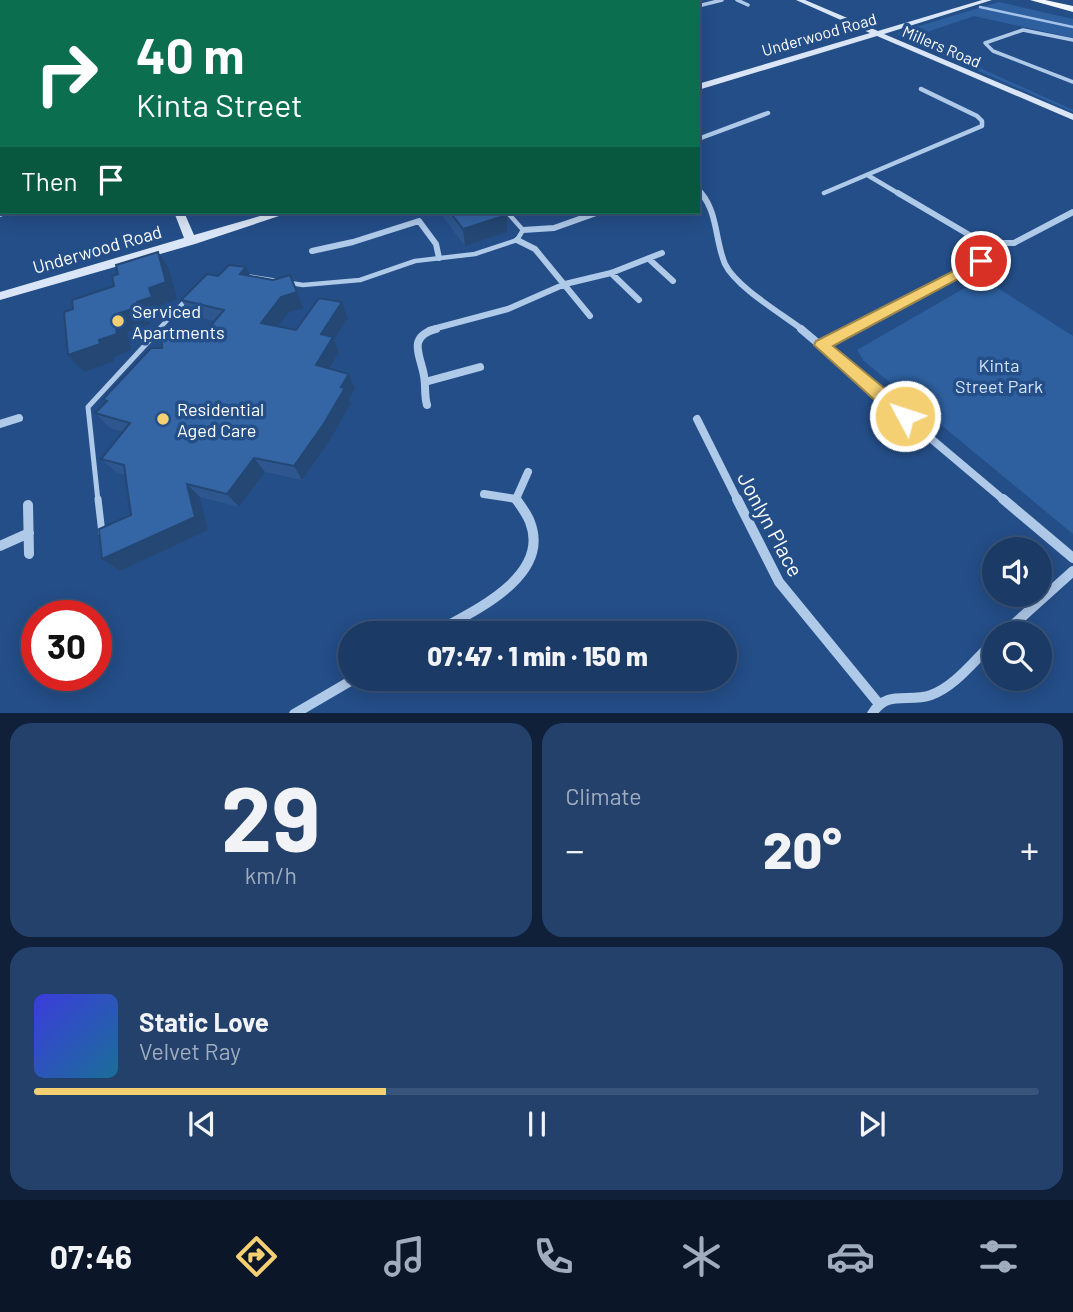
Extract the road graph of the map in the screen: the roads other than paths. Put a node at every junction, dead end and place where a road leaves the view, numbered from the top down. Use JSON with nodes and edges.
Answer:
{"nodes":[{"id":1,"x":722,"y":0,"type":"edge"},
{"id":2,"x":737,"y":0,"type":"edge"},
{"id":3,"x":800,"y":0,"type":"edge"},
{"id":4,"x":989,"y":0,"type":"edge"},
{"id":5,"x":1034,"y":0,"type":"edge"},
{"id":6,"x":1054,"y":0,"type":"edge"},
{"id":7,"x":748,"y":5,"type":"dead end"},
{"id":8,"x":700,"y":6,"type":"edge"},
{"id":9,"x":1073,"y":7,"type":"edge"},
{"id":10,"x":877,"y":33,"type":"junction"},
{"id":11,"x":1073,"y":40,"type":"edge"},
{"id":12,"x":1073,"y":82,"type":"edge"},
{"id":13,"x":700,"y":86,"type":"edge"},
{"id":14,"x":921,"y":89,"type":"dead end"},
{"id":15,"x":768,"y":113,"type":"dead end"},
{"id":16,"x":1073,"y":117,"type":"edge"},
{"id":17,"x":700,"y":138,"type":"edge"},
{"id":18,"x":0,"y":167,"type":"edge"},
{"id":19,"x":869,"y":176,"type":"junction"},
{"id":20,"x":700,"y":191,"type":"edge"},
{"id":21,"x":824,"y":193,"type":"dead end"},
{"id":22,"x":1073,"y":212,"type":"edge"},
{"id":23,"x":0,"y":214,"type":"edge"},
{"id":24,"x":180,"y":214,"type":"edge"},
{"id":25,"x":279,"y":214,"type":"edge"},
{"id":26,"x":509,"y":214,"type":"edge"},
{"id":27,"x":593,"y":214,"type":"edge"},
{"id":28,"x":523,"y":230,"type":"junction"},
{"id":29,"x":517,"y":240,"type":"junction"},
{"id":30,"x":191,"y":241,"type":"junction"},
{"id":31,"x":983,"y":243,"type":"junction"},
{"id":32,"x":313,"y":251,"type":"dead end"},
{"id":33,"x":662,"y":253,"type":"dead end"},
{"id":34,"x":439,"y":258,"type":"junction"},
{"id":35,"x":649,"y":259,"type":"junction"},
{"id":36,"x":611,"y":273,"type":"junction"},
{"id":37,"x":235,"y":275,"type":"edge"},
{"id":38,"x":673,"y":281,"type":"dead end"},
{"id":39,"x":565,"y":284,"type":"junction"},
{"id":40,"x":192,"y":294,"type":"edge"},
{"id":41,"x":0,"y":296,"type":"edge"},
{"id":42,"x":639,"y":300,"type":"dead end"},
{"id":43,"x":590,"y":316,"type":"dead end"},
{"id":44,"x":822,"y":345,"type":"junction"},
{"id":45,"x":139,"y":351,"type":"junction"},
{"id":46,"x":149,"y":354,"type":"edge"},
{"id":47,"x":480,"y":367,"type":"dead end"},
{"id":48,"x":425,"y":382,"type":"junction"},
{"id":49,"x":427,"y":405,"type":"dead end"},
{"id":50,"x":19,"y":418,"type":"dead end"},
{"id":51,"x":697,"y":419,"type":"dead end"},
{"id":52,"x":0,"y":424,"type":"edge"},
{"id":53,"x":528,"y":472,"type":"dead end"},
{"id":54,"x":484,"y":494,"type":"dead end"},
{"id":55,"x":516,"y":499,"type":"junction"},
{"id":56,"x":28,"y":505,"type":"dead end"},
{"id":57,"x":29,"y":533,"type":"junction"},
{"id":58,"x":102,"y":533,"type":"edge"},
{"id":59,"x":0,"y":546,"type":"edge"},
{"id":60,"x":29,"y":554,"type":"dead end"},
{"id":61,"x":1073,"y":558,"type":"edge"},
{"id":62,"x":1073,"y":571,"type":"edge"},
{"id":63,"x":454,"y":621,"type":"edge"},
{"id":64,"x":1017,"y":621,"type":"edge"},
{"id":65,"x":982,"y":652,"type":"edge"},
{"id":66,"x":338,"y":688,"type":"edge"},
{"id":67,"x":879,"y":704,"type":"junction"},
{"id":68,"x":294,"y":713,"type":"edge"},
{"id":69,"x":872,"y":713,"type":"edge"}],
"edges":[{"from":1,"to":8,"type":"street"},
{"from":2,"to":7,"type":"street"},
{"from":3,"to":10,"type":"main road","name":"Millers Road"},
{"from":4,"to":10,"type":"main road","name":"Underwood Road"},
{"from":5,"to":9,"type":"main road"},
{"from":6,"to":9,"type":"main road"},
{"from":10,"to":13,"type":"main road","name":"Underwood Road"},
{"from":10,"to":16,"type":"main road","name":"Millers Road"},
{"from":11,"to":12,"type":"street"},
{"from":14,"to":19,"type":"street"},
{"from":15,"to":17,"type":"street"},
{"from":18,"to":23,"type":"street"},
{"from":19,"to":21,"type":"street"},
{"from":19,"to":31,"type":"street"},
{"from":20,"to":44,"type":"street"},
{"from":22,"to":31,"type":"street"},
{"from":24,"to":30,"type":"main road"},
{"from":25,"to":30,"type":"main road","name":"Underwood Road"},
{"from":26,"to":28,"type":"lane"},
{"from":27,"to":28,"type":"street"},
{"from":28,"to":29,"type":"lane"},
{"from":29,"to":34,"type":"lane"},
{"from":29,"to":39,"type":"street"},
{"from":30,"to":41,"type":"main road","name":"Underwood Road"},
{"from":31,"to":44,"type":"street"},
{"from":32,"to":34,"type":"street"},
{"from":33,"to":35,"type":"street"},
{"from":34,"to":37,"type":"lane"},
{"from":35,"to":36,"type":"street"},
{"from":35,"to":38,"type":"street"},
{"from":36,"to":39,"type":"street"},
{"from":36,"to":42,"type":"street"},
{"from":39,"to":43,"type":"street"},
{"from":39,"to":48,"type":"street"},
{"from":40,"to":45,"type":"lane"},
{"from":44,"to":61,"type":"street"},
{"from":45,"to":46,"type":"lane"},
{"from":45,"to":58,"type":"lane"},
{"from":47,"to":48,"type":"street"},
{"from":48,"to":49,"type":"street"},
{"from":50,"to":52,"type":"street"},
{"from":51,"to":67,"type":"street","name":"Jonlyn Place"},
{"from":53,"to":55,"type":"street"},
{"from":54,"to":55,"type":"street"},
{"from":55,"to":63,"type":"street"},
{"from":56,"to":57,"type":"street"},
{"from":57,"to":59,"type":"street"},
{"from":57,"to":60,"type":"street"},
{"from":62,"to":64,"type":"street"},
{"from":65,"to":67,"type":"street"},
{"from":66,"to":68,"type":"street"},
{"from":67,"to":69,"type":"street"}]}
